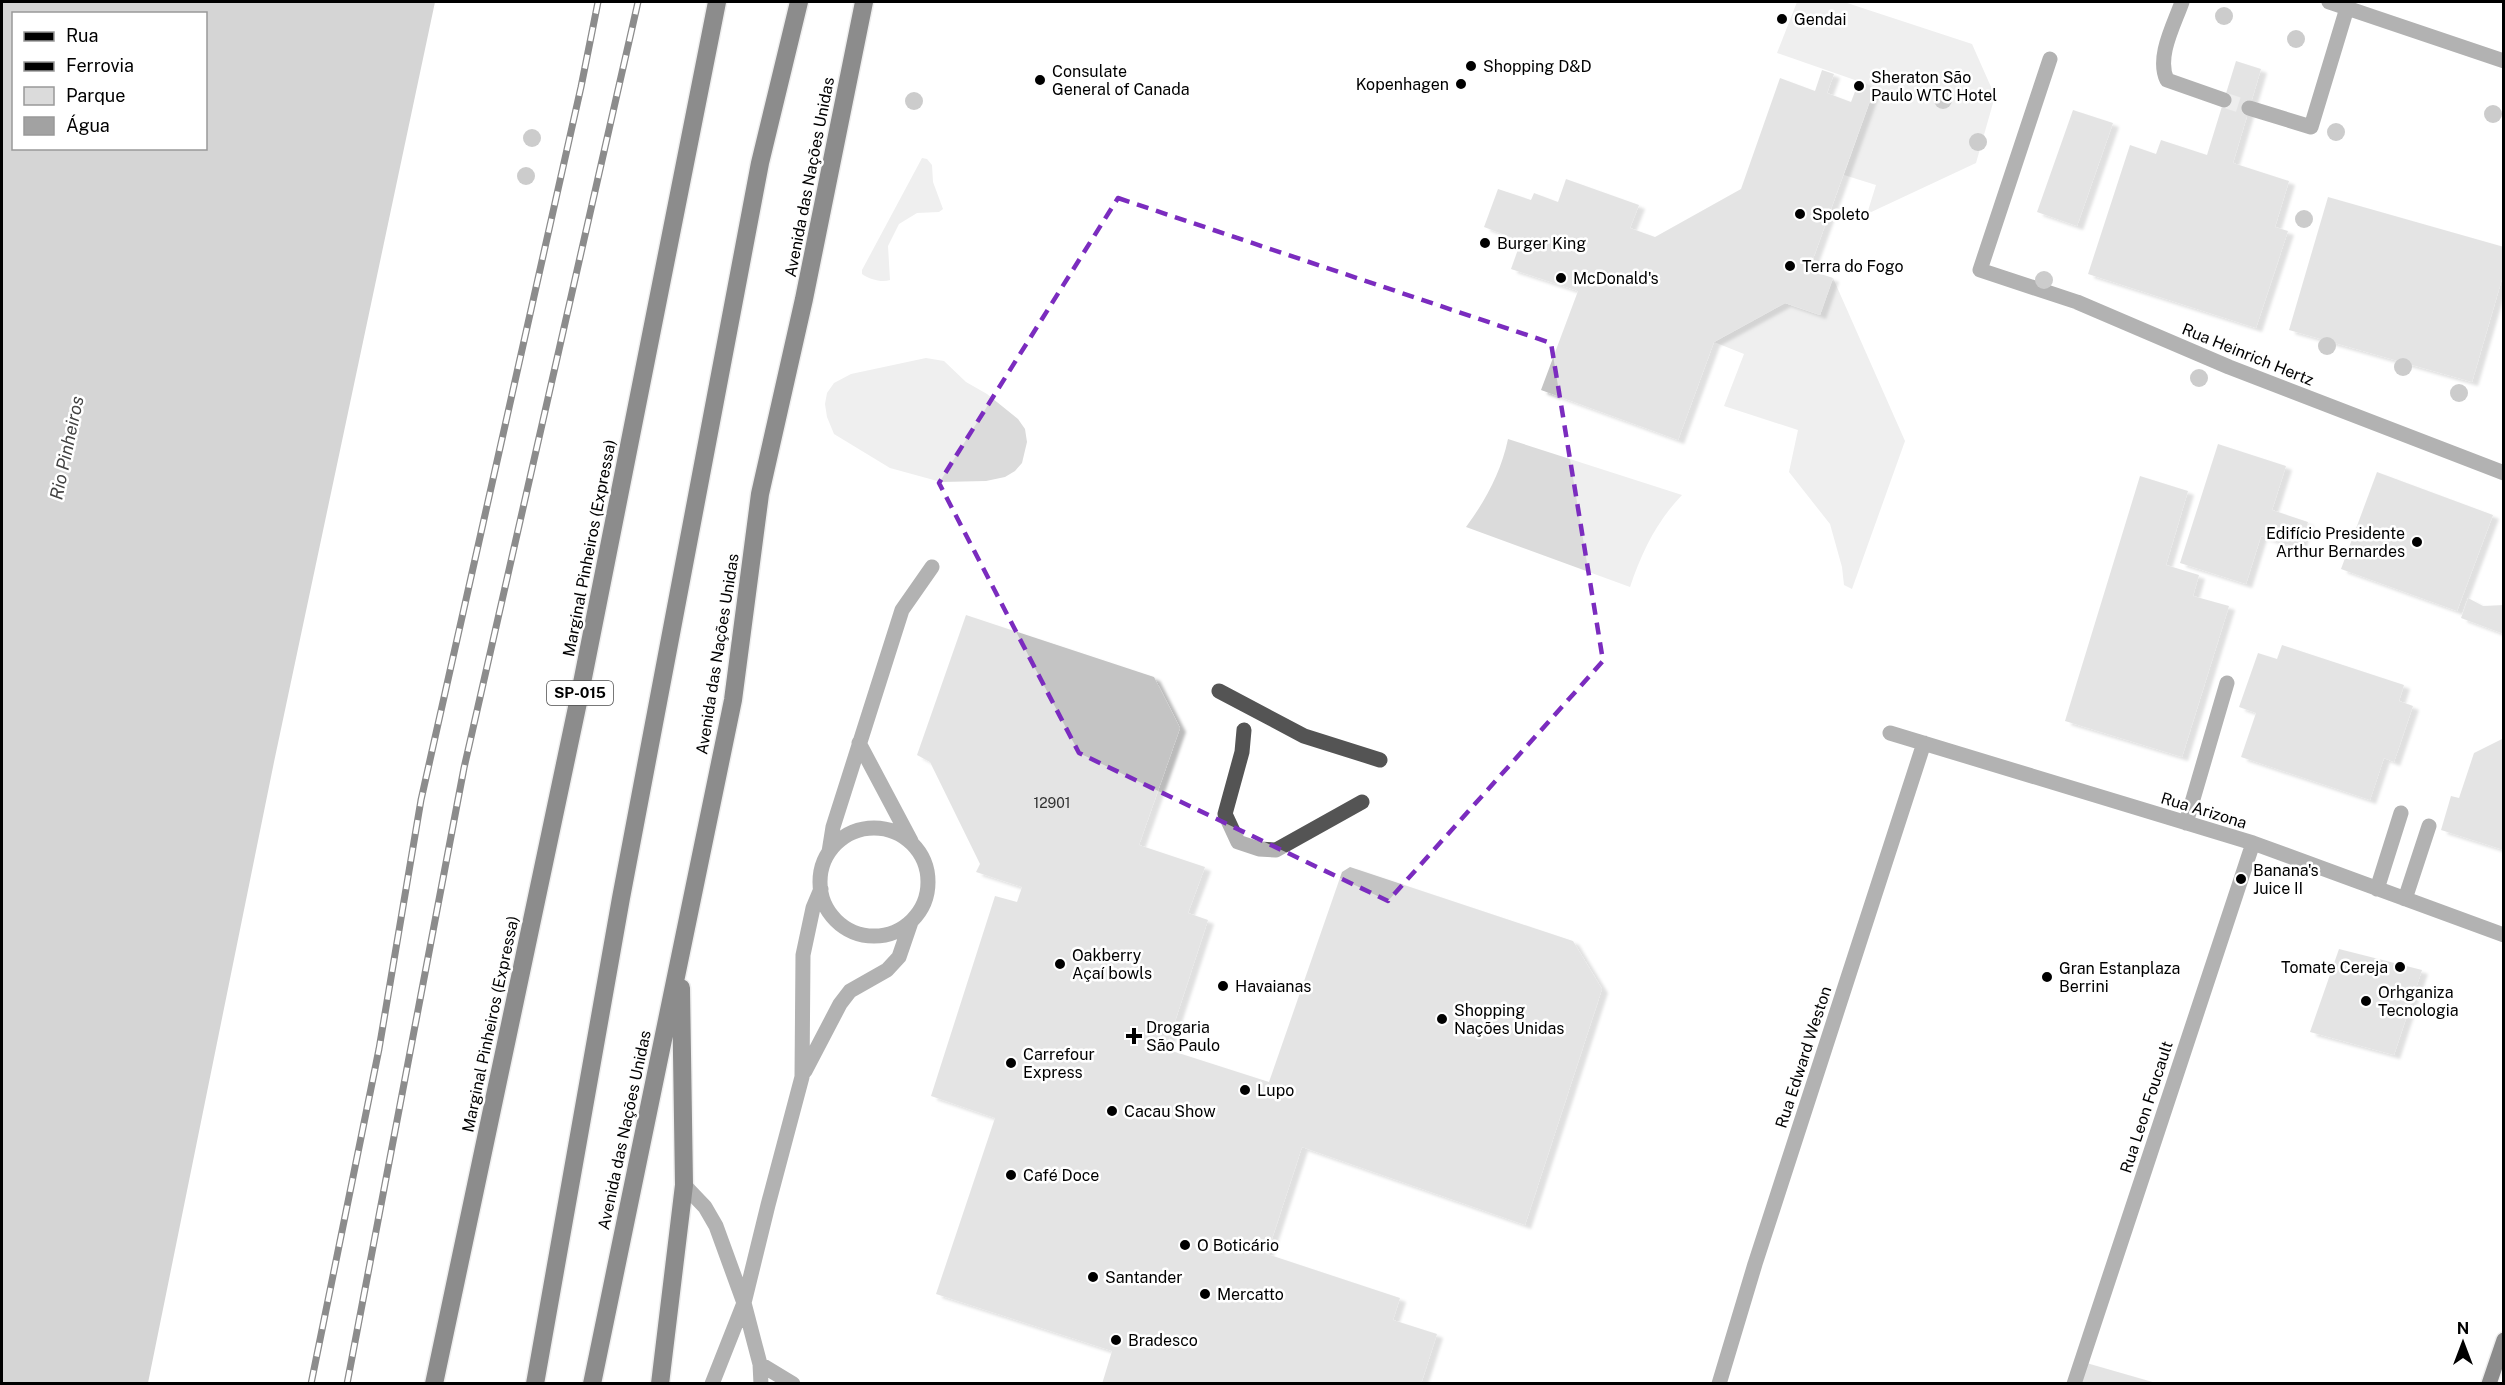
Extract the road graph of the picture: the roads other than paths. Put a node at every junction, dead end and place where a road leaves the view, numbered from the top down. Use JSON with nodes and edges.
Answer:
{"nodes":[{"id":1,"x":717,"y":2,"type":"edge"},
{"id":2,"x":799,"y":2,"type":"edge"},
{"id":3,"x":864,"y":2,"type":"edge"},
{"id":4,"x":2182,"y":2,"type":"edge"},
{"id":5,"x":2329,"y":2,"type":"edge"},
{"id":6,"x":2347,"y":8,"type":"junction"},
{"id":7,"x":2050,"y":59,"type":"dead end"},
{"id":8,"x":2504,"y":61,"type":"edge"},
{"id":9,"x":2224,"y":100,"type":"tunnel mouth"},
{"id":10,"x":2249,"y":108,"type":"tunnel mouth"},
{"id":11,"x":2504,"y":473,"type":"edge"},
{"id":12,"x":932,"y":567,"type":"dead end"},
{"id":13,"x":2227,"y":683,"type":"dead end"},
{"id":14,"x":1219,"y":692,"type":"dead end"},
{"id":15,"x":1244,"y":730,"type":"dead end"},
{"id":16,"x":1890,"y":733,"type":"dead end"},
{"id":17,"x":859,"y":743,"type":"junction"},
{"id":18,"x":1924,"y":743,"type":"junction"},
{"id":19,"x":1380,"y":760,"type":"dead end"},
{"id":20,"x":1362,"y":802,"type":"dead end"},
{"id":21,"x":2401,"y":813,"type":"dead end"},
{"id":22,"x":2186,"y":824,"type":"junction"},
{"id":23,"x":2429,"y":826,"type":"dead end"},
{"id":24,"x":2253,"y":843,"type":"junction"},
{"id":25,"x":912,"y":844,"type":"junction"},
{"id":26,"x":828,"y":855,"type":"junction"},
{"id":27,"x":821,"y":889,"type":"junction"},
{"id":28,"x":2377,"y":889,"type":"junction"},
{"id":29,"x":2405,"y":899,"type":"junction"},
{"id":30,"x":910,"y":922,"type":"junction"},
{"id":31,"x":2504,"y":935,"type":"edge"},
{"id":32,"x":681,"y":951,"type":"junction"},
{"id":33,"x":802,"y":1077,"type":"junction"},
{"id":34,"x":684,"y":1185,"type":"junction"},
{"id":35,"x":744,"y":1303,"type":"junction"},
{"id":36,"x":2504,"y":1340,"type":"edge"},
{"id":37,"x":760,"y":1364,"type":"junction"},
{"id":38,"x":434,"y":1383,"type":"edge"},
{"id":39,"x":535,"y":1383,"type":"edge"},
{"id":40,"x":592,"y":1383,"type":"edge"},
{"id":41,"x":660,"y":1383,"type":"edge"},
{"id":42,"x":712,"y":1383,"type":"edge"},
{"id":43,"x":760,"y":1383,"type":"edge"},
{"id":44,"x":793,"y":1383,"type":"edge"},
{"id":45,"x":1719,"y":1383,"type":"edge"},
{"id":46,"x":2074,"y":1383,"type":"edge"},
{"id":47,"x":2488,"y":1383,"type":"edge"}],
"edges":[{"from":1,"to":38,"type":"highway","name":"Marginal Pinheiros (Expressa)","number":"SP-015"},
{"from":2,"to":39,"type":"highway"},
{"from":3,"to":32,"type":"highway","name":"Avenida das Nações Unidas"},
{"from":4,"to":9,"type":"street"},
{"from":5,"to":6,"type":"street"},
{"from":6,"to":8,"type":"street"},
{"from":6,"to":10,"type":"street"},
{"from":7,"to":11,"type":"street","name":"Rua Heinrich Hertz"},
{"from":12,"to":17,"type":"street"},
{"from":13,"to":22,"type":"street"},
{"from":14,"to":19,"type":"street"},
{"from":15,"to":20,"type":"street"},
{"from":16,"to":18,"type":"street","name":"Rua Arizona"},
{"from":17,"to":25,"type":"street"},
{"from":17,"to":26,"type":"street"},
{"from":18,"to":22,"type":"street","name":"Rua Arizona"},
{"from":18,"to":45,"type":"street","name":"Rua Edward Weston"},
{"from":21,"to":28,"type":"street"},
{"from":22,"to":24,"type":"street","name":"Rua Arizona"},
{"from":23,"to":29,"type":"street"},
{"from":24,"to":28,"type":"street","name":"Rua Arizona"},
{"from":24,"to":46,"type":"street","name":"Rua Leon Foucault"},
{"from":25,"to":26,"type":"street"},
{"from":25,"to":30,"type":"street"},
{"from":26,"to":27,"type":"street"},
{"from":27,"to":30,"type":"street"},
{"from":27,"to":33,"type":"street"},
{"from":28,"to":29,"type":"street","name":"Rua Arizona"},
{"from":29,"to":31,"type":"street","name":"Rua Arizona"},
{"from":30,"to":33,"type":"street"},
{"from":32,"to":34,"type":"highway"},
{"from":32,"to":40,"type":"highway","name":"Avenida das Nações Unidas"},
{"from":33,"to":35,"type":"street"},
{"from":34,"to":35,"type":"street"},
{"from":34,"to":41,"type":"highway"},
{"from":35,"to":37,"type":"street"},
{"from":35,"to":42,"type":"street"},
{"from":36,"to":47,"type":"main road"},
{"from":37,"to":43,"type":"street"},
{"from":37,"to":44,"type":"street"}]}
